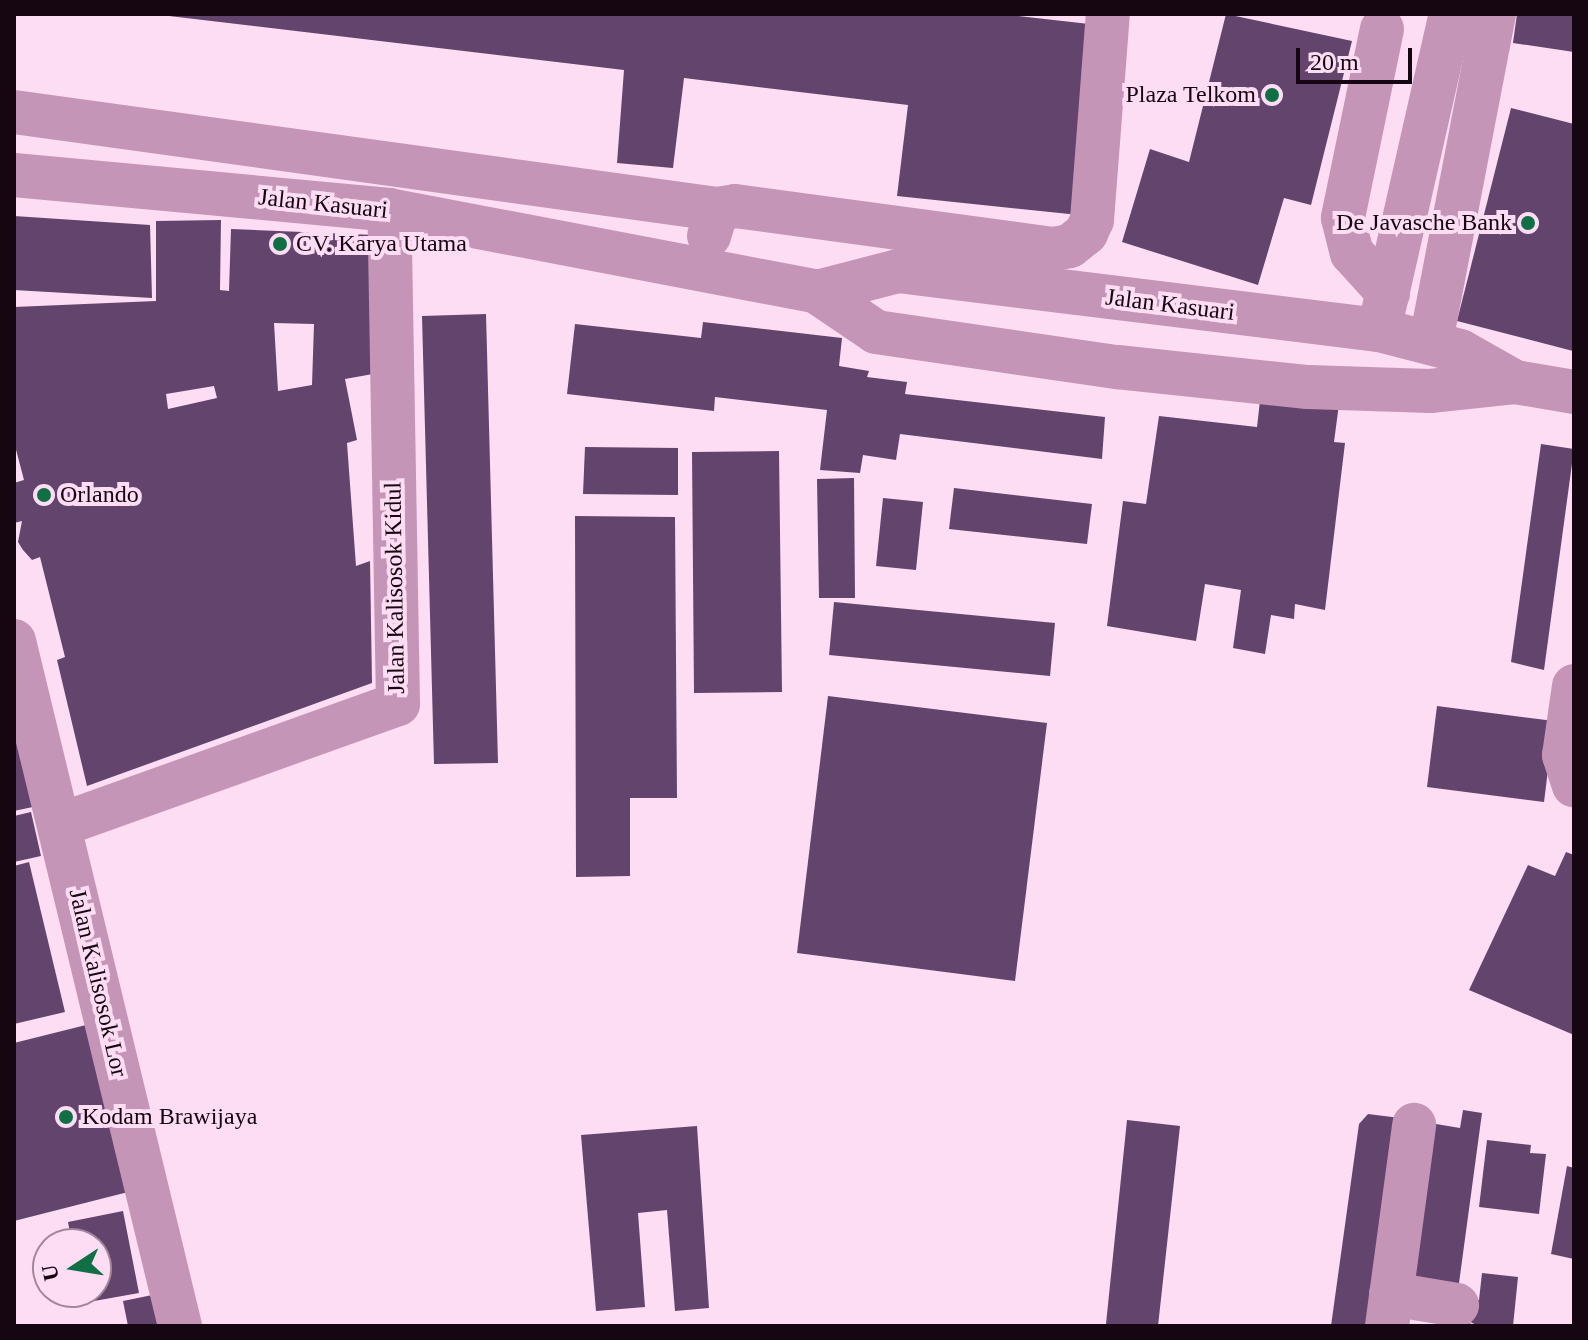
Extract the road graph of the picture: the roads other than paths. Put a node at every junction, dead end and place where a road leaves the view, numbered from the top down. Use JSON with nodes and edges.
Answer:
{"nodes":[{"id":1,"x":1108,"y":14,"type":"edge"},
{"id":2,"x":1451,"y":14,"type":"edge"},
{"id":3,"x":1494,"y":14,"type":"edge"},
{"id":4,"x":1382,"y":29,"type":"dead end"},
{"id":5,"x":14,"y":112,"type":"edge"},
{"id":6,"x":14,"y":175,"type":"edge"},
{"id":7,"x":717,"y":209,"type":"junction"},
{"id":8,"x":389,"y":210,"type":"junction"},
{"id":9,"x":703,"y":268,"type":"junction"},
{"id":10,"x":817,"y":292,"type":"junction"},
{"id":11,"x":1384,"y":312,"type":"junction"},
{"id":12,"x":1431,"y":341,"type":"junction"},
{"id":13,"x":1515,"y":382,"type":"junction"},
{"id":14,"x":1574,"y":392,"type":"edge"},
{"id":15,"x":14,"y":641,"type":"edge"},
{"id":16,"x":1574,"y":686,"type":"edge"},
{"id":17,"x":1574,"y":785,"type":"edge"},
{"id":18,"x":60,"y":825,"type":"junction"},
{"id":19,"x":1414,"y":1125,"type":"dead end"},
{"id":20,"x":1457,"y":1305,"type":"dead end"},
{"id":21,"x":1389,"y":1310,"type":"edge"},
{"id":22,"x":180,"y":1326,"type":"edge"}],
"edges":[{"from":1,"to":7,"type":"street"},
{"from":2,"to":11,"type":"street"},
{"from":3,"to":12,"type":"street"},
{"from":4,"to":11,"type":"street"},
{"from":5,"to":7,"type":"street"},
{"from":6,"to":8,"type":"street","name":"Jalan Kasuari"},
{"from":7,"to":9,"type":"street"},
{"from":8,"to":9,"type":"street","name":"Jalan Kasuari"},
{"from":8,"to":18,"type":"street","name":"Jalan Kalisosok Kidul"},
{"from":9,"to":10,"type":"street","name":"Jalan Kasuari"},
{"from":10,"to":11,"type":"street","name":"Jalan Kasuari"},
{"from":10,"to":13,"type":"street","name":"Jalan Kasuari"},
{"from":11,"to":12,"type":"street","name":"Jalan Kasuari"},
{"from":12,"to":13,"type":"street","name":"Jalan Kasuari"},
{"from":13,"to":14,"type":"street","name":"Jalan Kasuari"},
{"from":15,"to":18,"type":"street","name":"Jalan Kalisosok Lor"},
{"from":16,"to":17,"type":"street"},
{"from":18,"to":22,"type":"street","name":"Jalan Kalisosok Lor"},
{"from":19,"to":21,"type":"street"},
{"from":20,"to":21,"type":"street"}]}
